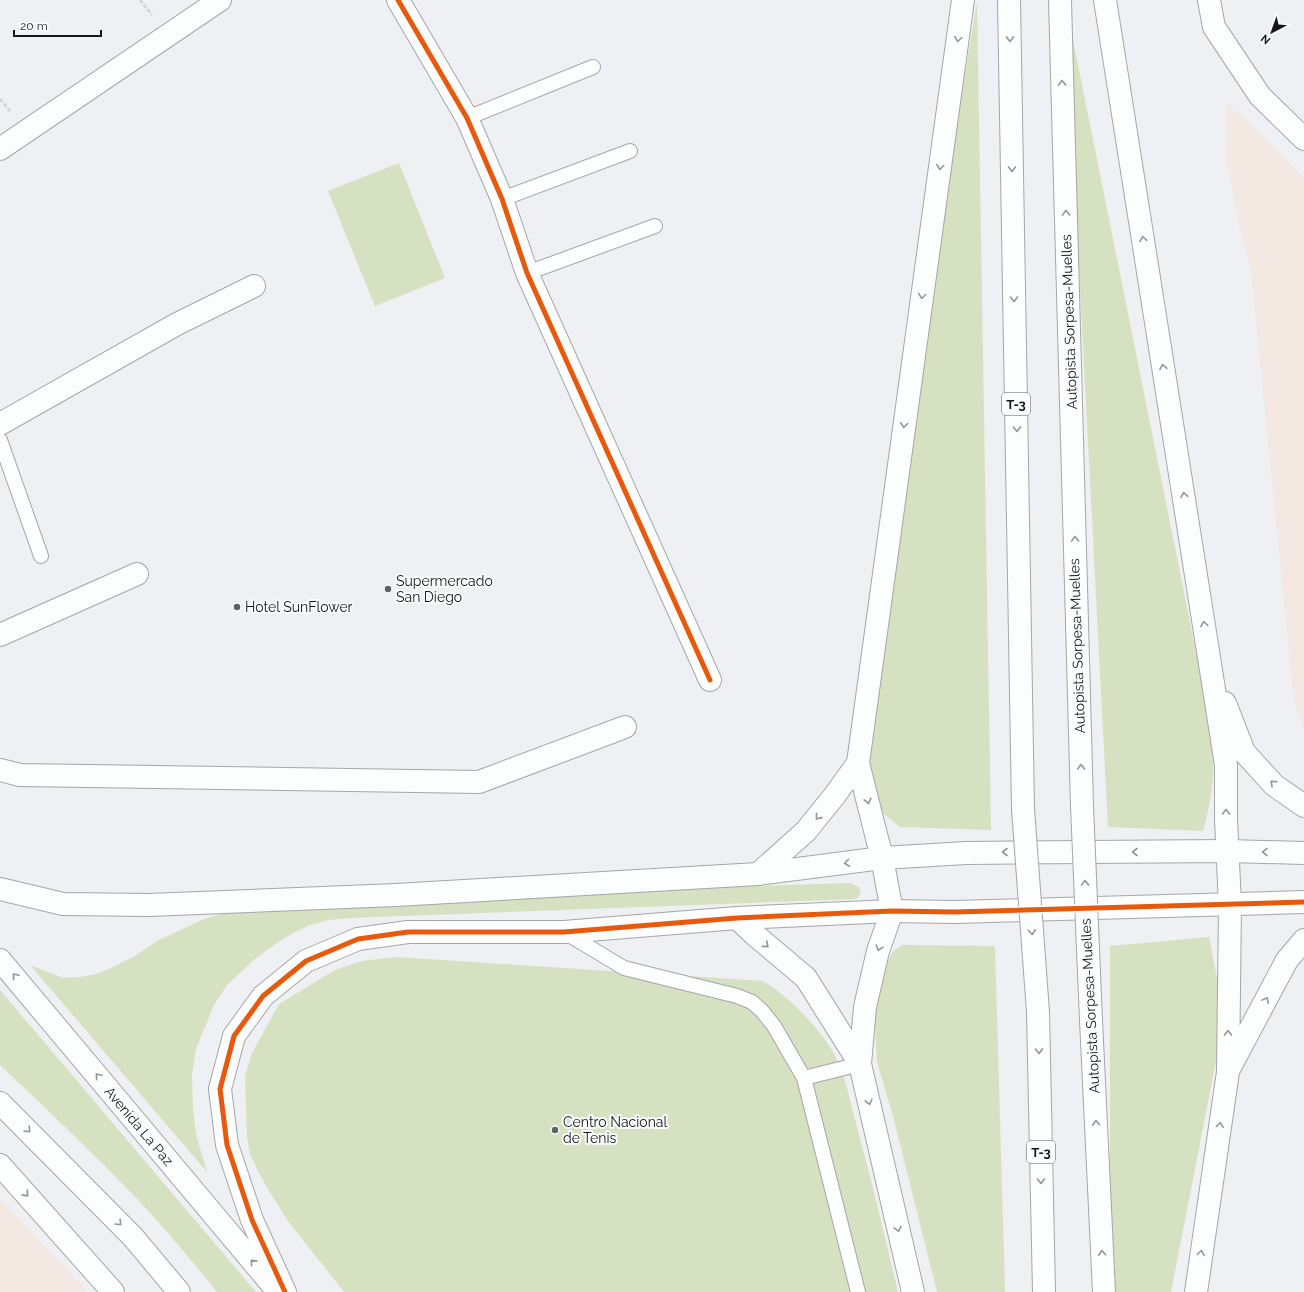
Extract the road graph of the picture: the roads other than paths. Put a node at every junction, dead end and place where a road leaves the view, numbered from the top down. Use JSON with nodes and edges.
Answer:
{"nodes":[{"id":1,"x":220,"y":0,"type":"edge"},
{"id":2,"x":398,"y":0,"type":"edge"},
{"id":3,"x":963,"y":0,"type":"edge"},
{"id":4,"x":1009,"y":0,"type":"edge"},
{"id":5,"x":1060,"y":0,"type":"edge"},
{"id":6,"x":1105,"y":0,"type":"edge"},
{"id":7,"x":1209,"y":0,"type":"edge"},
{"id":8,"x":593,"y":67,"type":"dead end"},
{"id":9,"x":467,"y":118,"type":"junction"},
{"id":10,"x":1304,"y":139,"type":"edge"},
{"id":11,"x":0,"y":149,"type":"edge"},
{"id":12,"x":630,"y":152,"type":"dead end"},
{"id":13,"x":502,"y":199,"type":"junction"},
{"id":14,"x":655,"y":226,"type":"dead end"},
{"id":15,"x":527,"y":273,"type":"junction"},
{"id":16,"x":254,"y":286,"type":"dead end"},
{"id":17,"x":0,"y":424,"type":"edge"},
{"id":18,"x":0,"y":440,"type":"edge"},
{"id":19,"x":41,"y":556,"type":"dead end"},
{"id":20,"x":137,"y":574,"type":"dead end"},
{"id":21,"x":0,"y":635,"type":"edge"},
{"id":22,"x":1210,"y":662,"type":"junction"},
{"id":23,"x":710,"y":680,"type":"dead end"},
{"id":24,"x":625,"y":727,"type":"dead end"},
{"id":25,"x":858,"y":763,"type":"junction"},
{"id":26,"x":0,"y":770,"type":"edge"},
{"id":27,"x":1304,"y":806,"type":"edge"},
{"id":28,"x":1228,"y":851,"type":"junction"},
{"id":29,"x":1304,"y":853,"type":"edge"},
{"id":30,"x":882,"y":858,"type":"junction"},
{"id":31,"x":758,"y":874,"type":"junction"},
{"id":32,"x":0,"y":889,"type":"edge"},
{"id":33,"x":1304,"y":902,"type":"edge"},
{"id":34,"x":1230,"y":905,"type":"junction"},
{"id":35,"x":892,"y":911,"type":"junction"},
{"id":36,"x":737,"y":918,"type":"junction"},
{"id":37,"x":564,"y":932,"type":"junction"},
{"id":38,"x":1304,"y":940,"type":"edge"},
{"id":39,"x":0,"y":960,"type":"edge"},
{"id":40,"x":860,"y":1064,"type":"junction"},
{"id":41,"x":1228,"y":1072,"type":"junction"},
{"id":42,"x":804,"y":1078,"type":"junction"},
{"id":43,"x":0,"y":1103,"type":"edge"},
{"id":44,"x":0,"y":1165,"type":"edge"},
{"id":45,"x":113,"y":1292,"type":"edge"},
{"id":46,"x":179,"y":1292,"type":"edge"},
{"id":47,"x":278,"y":1292,"type":"edge"},
{"id":48,"x":285,"y":1292,"type":"edge"},
{"id":49,"x":858,"y":1292,"type":"edge"},
{"id":50,"x":913,"y":1292,"type":"edge"},
{"id":51,"x":1044,"y":1292,"type":"edge"},
{"id":52,"x":1104,"y":1292,"type":"edge"},
{"id":53,"x":1196,"y":1292,"type":"edge"}],
"edges":[{"from":1,"to":11,"type":"main road"},
{"from":2,"to":9,"type":"main road"},
{"from":3,"to":25,"type":"main road","one_way":true},
{"from":4,"to":51,"type":"main road","number":"T-3","one_way":true,"bridge":true},
{"from":52,"to":5,"type":"main road","name":"Autopista Sorpesa-Muelles","one_way":true,"bridge":true},
{"from":22,"to":6,"type":"main road","one_way":true},
{"from":7,"to":10,"type":"main road"},
{"from":8,"to":9,"type":"lane"},
{"from":9,"to":13,"type":"main road"},
{"from":12,"to":13,"type":"lane"},
{"from":13,"to":15,"type":"main road"},
{"from":14,"to":15,"type":"lane"},
{"from":15,"to":23,"type":"main road"},
{"from":16,"to":17,"type":"main road"},
{"from":18,"to":19,"type":"lane"},
{"from":20,"to":21,"type":"main road"},
{"from":27,"to":22,"type":"main road","one_way":true},
{"from":28,"to":22,"type":"main road","one_way":true},
{"from":24,"to":26,"type":"main road"},
{"from":25,"to":30,"type":"main road","one_way":true},
{"from":25,"to":31,"type":"main road","one_way":true},
{"from":29,"to":28,"type":"main road","one_way":true},
{"from":28,"to":30,"type":"main road","one_way":true},
{"from":28,"to":34,"type":"main road"},
{"from":30,"to":31,"type":"main road","one_way":true},
{"from":30,"to":35,"type":"main road"},
{"from":31,"to":32,"type":"main road"},
{"from":33,"to":34,"type":"main road"},
{"from":34,"to":35,"type":"main road"},
{"from":41,"to":34,"type":"main road","one_way":true},
{"from":35,"to":36,"type":"main road"},
{"from":35,"to":40,"type":"main road","one_way":true},
{"from":36,"to":37,"type":"main road"},
{"from":36,"to":40,"type":"main road","one_way":true},
{"from":37,"to":42,"type":"lane"},
{"from":37,"to":48,"type":"main road"},
{"from":41,"to":38,"type":"main road","one_way":true},
{"from":47,"to":39,"type":"main road","name":"Avenida La Paz","one_way":true},
{"from":40,"to":42,"type":"lane"},
{"from":40,"to":50,"type":"main road","one_way":true},
{"from":53,"to":41,"type":"main road","one_way":true},
{"from":42,"to":49,"type":"lane"},
{"from":43,"to":46,"type":"main road","one_way":true},
{"from":44,"to":45,"type":"main road","one_way":true}]}
